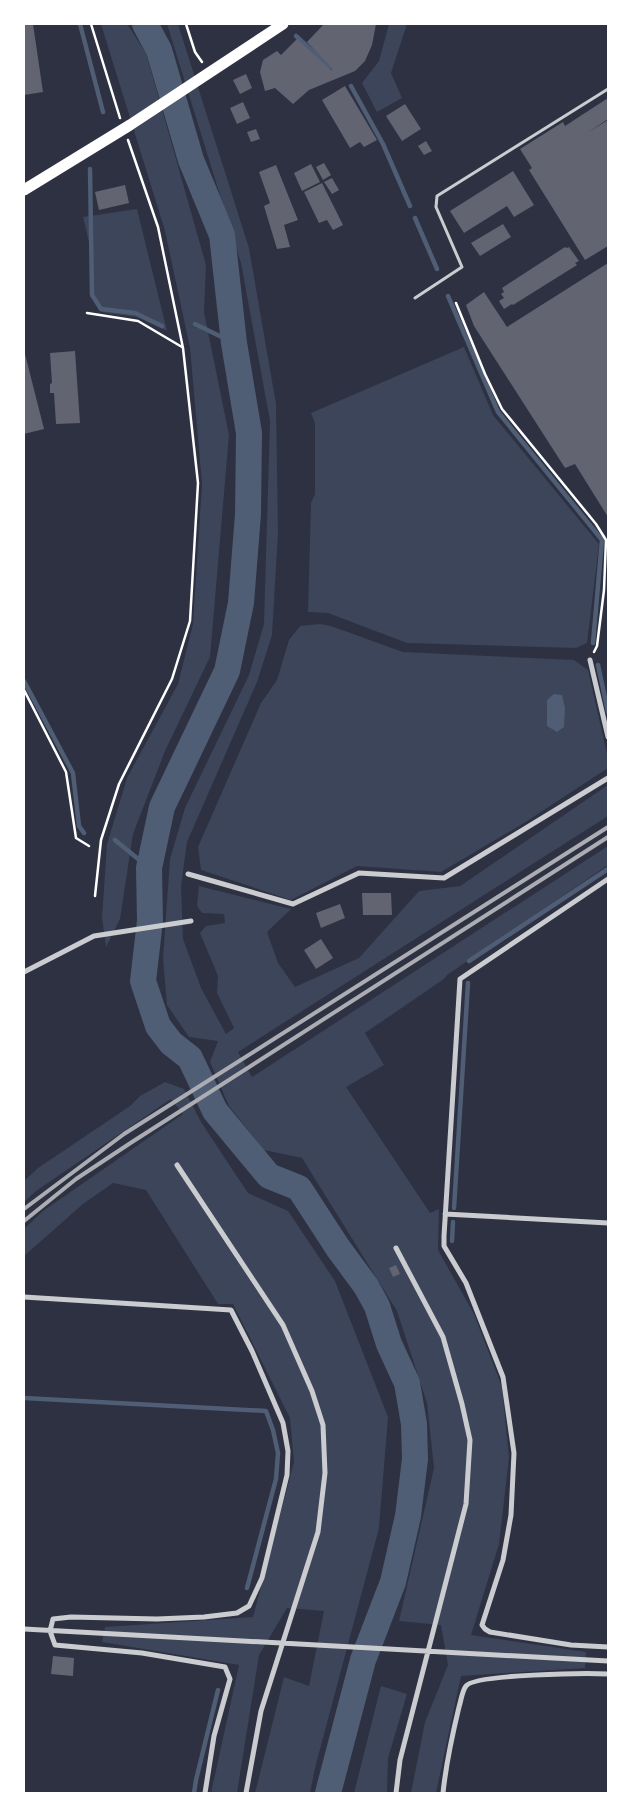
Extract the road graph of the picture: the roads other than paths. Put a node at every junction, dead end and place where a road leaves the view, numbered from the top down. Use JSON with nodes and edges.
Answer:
{"nodes":[{"id":1,"x":283,"y":24,"type":"edge"},
{"id":2,"x":608,"y":89,"type":"edge"},
{"id":3,"x":24,"y":190,"type":"edge"},
{"id":4,"x":415,"y":298,"type":"dead end"},
{"id":5,"x":590,"y":660,"type":"road end"},
{"id":6,"x":608,"y":737,"type":"edge"},
{"id":7,"x":608,"y":778,"type":"edge"},
{"id":8,"x":188,"y":874,"type":"dead end"},
{"id":9,"x":608,"y":880,"type":"edge"},
{"id":10,"x":191,"y":921,"type":"dead end"},
{"id":11,"x":24,"y":972,"type":"edge"},
{"id":12,"x":177,"y":1165,"type":"dead end"},
{"id":13,"x":445,"y":1214,"type":"junction"},
{"id":14,"x":608,"y":1223,"type":"edge"},
{"id":15,"x":396,"y":1248,"type":"dead end"},
{"id":16,"x":24,"y":1297,"type":"edge"},
{"id":17,"x":24,"y":1629,"type":"edge"},
{"id":18,"x":50,"y":1631,"type":"junction"},
{"id":19,"x":282,"y":1644,"type":"junction"},
{"id":20,"x":608,"y":1647,"type":"edge"},
{"id":21,"x":429,"y":1652,"type":"junction"},
{"id":22,"x":608,"y":1662,"type":"edge"},
{"id":23,"x":608,"y":1674,"type":"edge"},
{"id":24,"x":205,"y":1793,"type":"edge"},
{"id":25,"x":246,"y":1793,"type":"edge"},
{"id":26,"x":396,"y":1793,"type":"edge"},
{"id":27,"x":443,"y":1793,"type":"edge"}],
"edges":[{"from":1,"to":3,"type":"highway"},
{"from":2,"to":4,"type":"lane"},
{"from":5,"to":6,"type":"street"},
{"from":7,"to":8,"type":"street"},
{"from":9,"to":13,"type":"street"},
{"from":10,"to":11,"type":"street"},
{"from":12,"to":19,"type":"street"},
{"from":13,"to":14,"type":"street"},
{"from":13,"to":20,"type":"street"},
{"from":15,"to":21,"type":"street"},
{"from":16,"to":18,"type":"street"},
{"from":17,"to":18,"type":"street"},
{"from":18,"to":19,"type":"street"},
{"from":18,"to":24,"type":"street"},
{"from":19,"to":21,"type":"street"},
{"from":19,"to":25,"type":"street"},
{"from":21,"to":22,"type":"street"},
{"from":21,"to":26,"type":"street"},
{"from":23,"to":27,"type":"street"}]}
